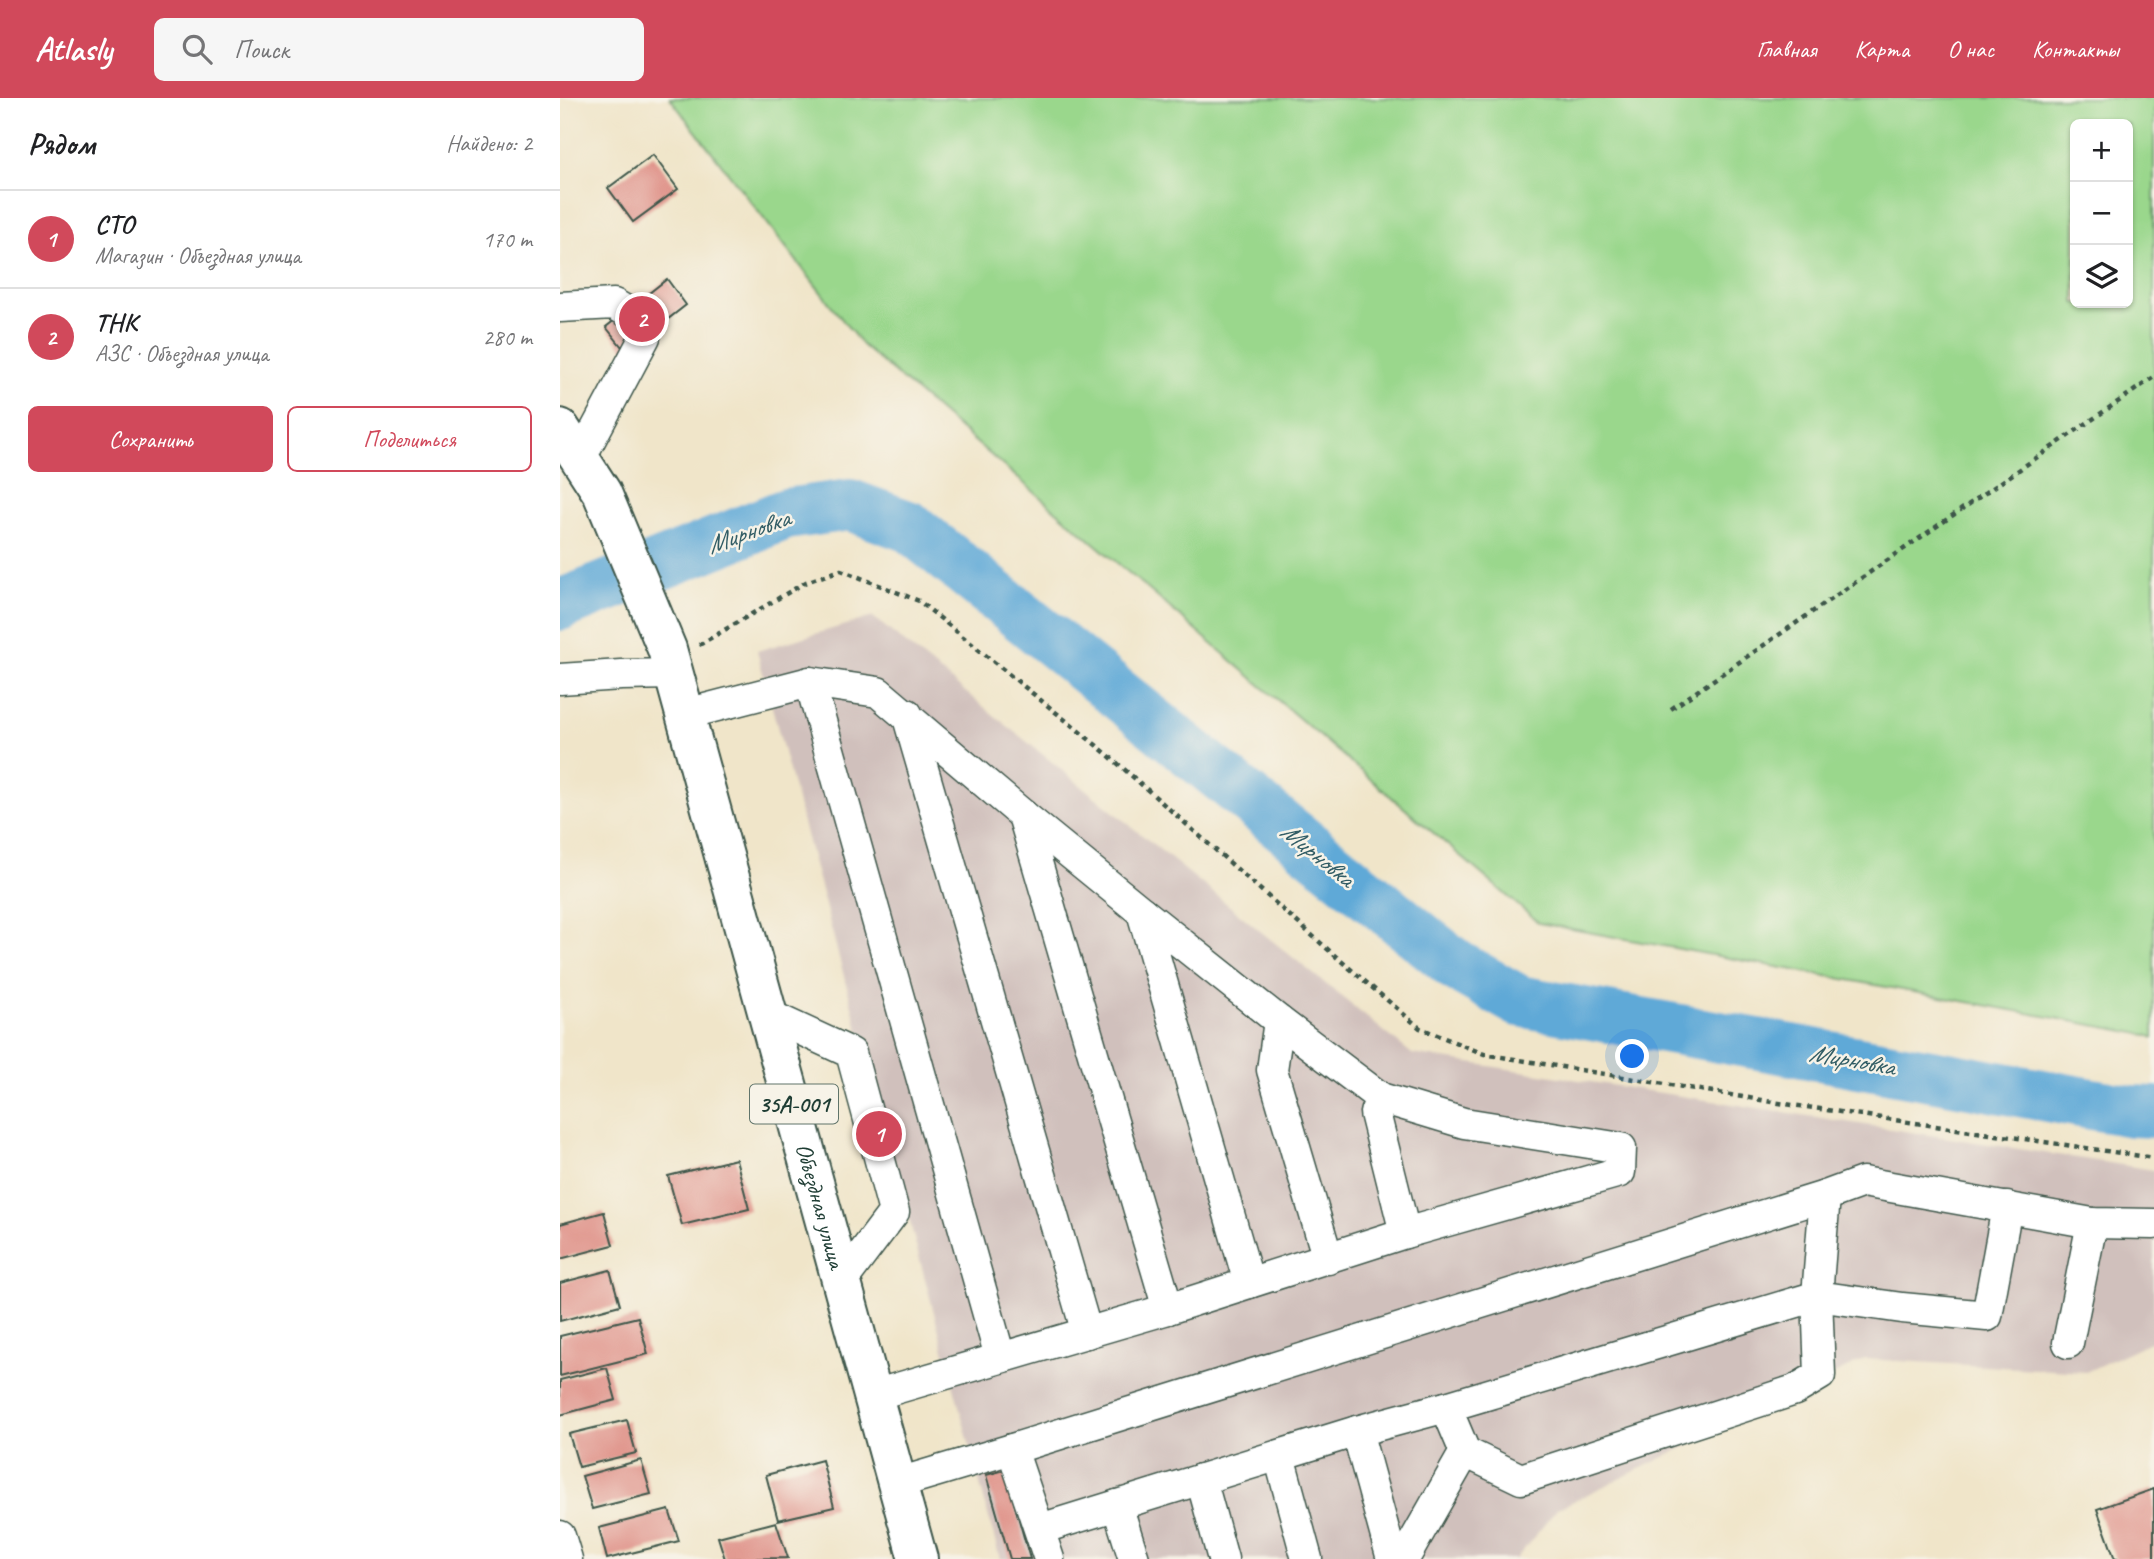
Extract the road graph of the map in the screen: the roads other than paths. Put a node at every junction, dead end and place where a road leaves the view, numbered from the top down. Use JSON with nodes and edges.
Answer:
{"nodes":[{"id":1,"x":560,"y":307,"type":"edge"},
{"id":2,"x":626,"y":311,"type":"dead end"},
{"id":3,"x":645,"y":337,"type":"dead end"},
{"id":4,"x":570,"y":443,"type":"edge"},
{"id":5,"x":671,"y":662,"type":"junction"},
{"id":6,"x":560,"y":680,"type":"edge"},
{"id":7,"x":810,"y":682,"type":"junction"},
{"id":8,"x":686,"y":714,"type":"junction"},
{"id":9,"x":907,"y":714,"type":"junction"},
{"id":10,"x":1023,"y":815,"type":"junction"},
{"id":11,"x":1142,"y":912,"type":"junction"},
{"id":12,"x":769,"y":1015,"type":"junction"},
{"id":13,"x":1279,"y":1021,"type":"junction"},
{"id":14,"x":1381,"y":1098,"type":"junction"},
{"id":15,"x":1825,"y":1196,"type":"junction"},
{"id":16,"x":2007,"y":1207,"type":"junction"},
{"id":17,"x":2092,"y":1223,"type":"junction"},
{"id":18,"x":2154,"y":1224,"type":"edge"},
{"id":19,"x":1405,"y":1233,"type":"junction"},
{"id":20,"x":1328,"y":1259,"type":"junction"},
{"id":21,"x":842,"y":1281,"type":"junction"},
{"id":22,"x":1249,"y":1283,"type":"junction"},
{"id":23,"x":1817,"y":1296,"type":"junction"},
{"id":24,"x":1168,"y":1309,"type":"junction"},
{"id":25,"x":1087,"y":1333,"type":"junction"},
{"id":26,"x":2068,"y":1343,"type":"dead end"},
{"id":27,"x":1000,"y":1357,"type":"junction"},
{"id":28,"x":874,"y":1395,"type":"junction"},
{"id":29,"x":1446,"y":1407,"type":"junction"},
{"id":30,"x":1357,"y":1431,"type":"junction"},
{"id":31,"x":1012,"y":1448,"type":"junction"},
{"id":32,"x":1465,"y":1452,"type":"junction"},
{"id":33,"x":1279,"y":1456,"type":"junction"},
{"id":34,"x":1201,"y":1479,"type":"junction"},
{"id":35,"x":898,"y":1483,"type":"junction"},
{"id":36,"x":1117,"y":1505,"type":"junction"},
{"id":37,"x":1040,"y":1529,"type":"junction"},
{"id":38,"x":560,"y":1536,"type":"edge"},
{"id":39,"x":567,"y":1559,"type":"edge"},
{"id":40,"x":918,"y":1559,"type":"edge"},
{"id":41,"x":1049,"y":1559,"type":"edge"},
{"id":42,"x":1135,"y":1559,"type":"edge"},
{"id":43,"x":1223,"y":1559,"type":"edge"},
{"id":44,"x":1307,"y":1559,"type":"edge"},
{"id":45,"x":1392,"y":1559,"type":"edge"},
{"id":46,"x":1404,"y":1559,"type":"edge"}],
"edges":[{"from":1,"to":2,"type":"street"},
{"from":3,"to":4,"type":"street"},
{"from":4,"to":5,"type":"highway","number":"35А-001"},
{"from":5,"to":6,"type":"street"},
{"from":5,"to":8,"type":"highway","name":"Объездная улица","number":"35А-001"},
{"from":7,"to":8,"type":"street"},
{"from":7,"to":9,"type":"street"},
{"from":7,"to":27,"type":"street"},
{"from":8,"to":12,"type":"highway","name":"Объездная улица","number":"35А-001"},
{"from":9,"to":10,"type":"street"},
{"from":9,"to":25,"type":"street"},
{"from":10,"to":11,"type":"street"},
{"from":10,"to":24,"type":"street"},
{"from":11,"to":13,"type":"street"},
{"from":11,"to":22,"type":"street"},
{"from":12,"to":21,"type":"highway","name":"Объездная улица","number":"35А-001"},
{"from":12,"to":21,"type":"street"},
{"from":13,"to":14,"type":"street"},
{"from":13,"to":20,"type":"street"},
{"from":14,"to":19,"type":"street"},
{"from":14,"to":19,"type":"street"},
{"from":15,"to":16,"type":"street"},
{"from":15,"to":23,"type":"street"},
{"from":15,"to":31,"type":"street"},
{"from":16,"to":17,"type":"street"},
{"from":16,"to":23,"type":"street"},
{"from":17,"to":18,"type":"street"},
{"from":17,"to":26,"type":"street"},
{"from":19,"to":20,"type":"street"},
{"from":20,"to":22,"type":"street"},
{"from":21,"to":28,"type":"highway","name":"Объездная улица","number":"35А-001"},
{"from":22,"to":24,"type":"street"},
{"from":23,"to":29,"type":"street"},
{"from":23,"to":32,"type":"street"},
{"from":24,"to":25,"type":"street"},
{"from":25,"to":27,"type":"street"},
{"from":27,"to":28,"type":"street"},
{"from":28,"to":35,"type":"highway","name":"Объездная улица","number":"35А-001"},
{"from":29,"to":30,"type":"street"},
{"from":29,"to":32,"type":"street"},
{"from":30,"to":33,"type":"street"},
{"from":30,"to":45,"type":"street"},
{"from":31,"to":35,"type":"street"},
{"from":31,"to":37,"type":"street"},
{"from":32,"to":46,"type":"street"},
{"from":33,"to":34,"type":"street"},
{"from":33,"to":44,"type":"street"},
{"from":34,"to":36,"type":"street"},
{"from":34,"to":43,"type":"street"},
{"from":35,"to":40,"type":"highway","name":"Объездная улица","number":"35А-001"},
{"from":36,"to":37,"type":"street"},
{"from":36,"to":42,"type":"street"},
{"from":37,"to":41,"type":"street"},
{"from":38,"to":39,"type":"street"}]}
